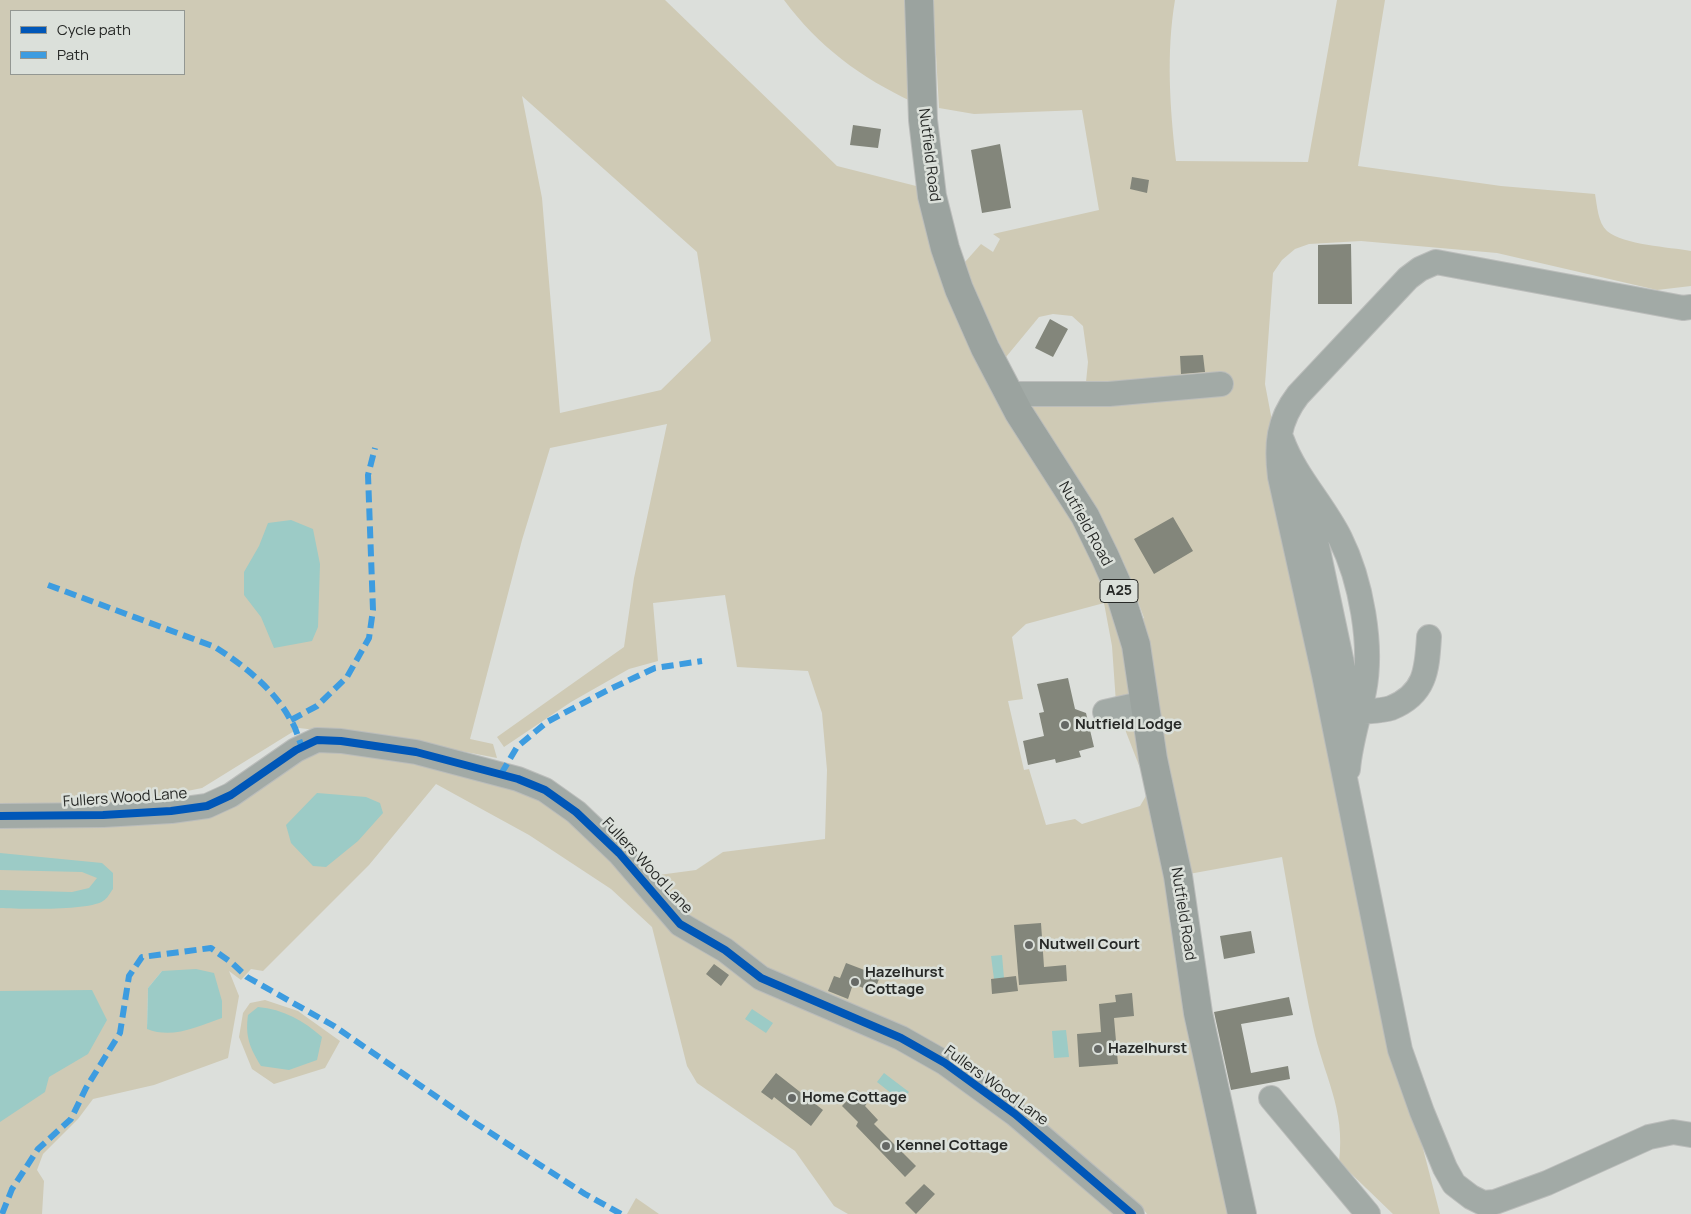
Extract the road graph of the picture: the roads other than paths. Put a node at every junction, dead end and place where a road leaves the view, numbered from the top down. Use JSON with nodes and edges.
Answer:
{"nodes":[{"id":1,"x":919,"y":0,"type":"edge"},
{"id":2,"x":1691,"y":307,"type":"edge"},
{"id":3,"x":1221,"y":384,"type":"dead end"},
{"id":4,"x":1009,"y":394,"type":"junction"},
{"id":5,"x":1279,"y":431,"type":"junction"},
{"id":6,"x":1303,"y":480,"type":"junction"},
{"id":7,"x":1429,"y":637,"type":"dead end"},
{"id":8,"x":1145,"y":703,"type":"junction"},
{"id":9,"x":1105,"y":712,"type":"dead end"},
{"id":10,"x":1358,"y":721,"type":"junction"},
{"id":11,"x":1346,"y":784,"type":"junction"},
{"id":12,"x":0,"y":816,"type":"edge"},
{"id":13,"x":1271,"y":1098,"type":"dead end"},
{"id":14,"x":1691,"y":1135,"type":"edge"},
{"id":15,"x":1132,"y":1214,"type":"edge"},
{"id":16,"x":1242,"y":1214,"type":"edge"},
{"id":17,"x":1368,"y":1214,"type":"edge"}],
"edges":[{"from":1,"to":4,"type":"main road","name":"Nutfield Road","number":"A25"},
{"from":2,"to":5,"type":"street"},
{"from":3,"to":4,"type":"street"},
{"from":4,"to":8,"type":"main road","name":"Nutfield Road","number":"A25"},
{"from":5,"to":6,"type":"street"},
{"from":5,"to":11,"type":"street"},
{"from":6,"to":10,"type":"street"},
{"from":6,"to":10,"type":"street"},
{"from":7,"to":10,"type":"street"},
{"from":8,"to":9,"type":"street"},
{"from":8,"to":16,"type":"main road","name":"Nutfield Road","number":"A25"},
{"from":10,"to":11,"type":"street"},
{"from":11,"to":14,"type":"street"},
{"from":12,"to":15,"type":"street","name":"Fullers Wood Lane"},
{"from":13,"to":17,"type":"street"}]}
